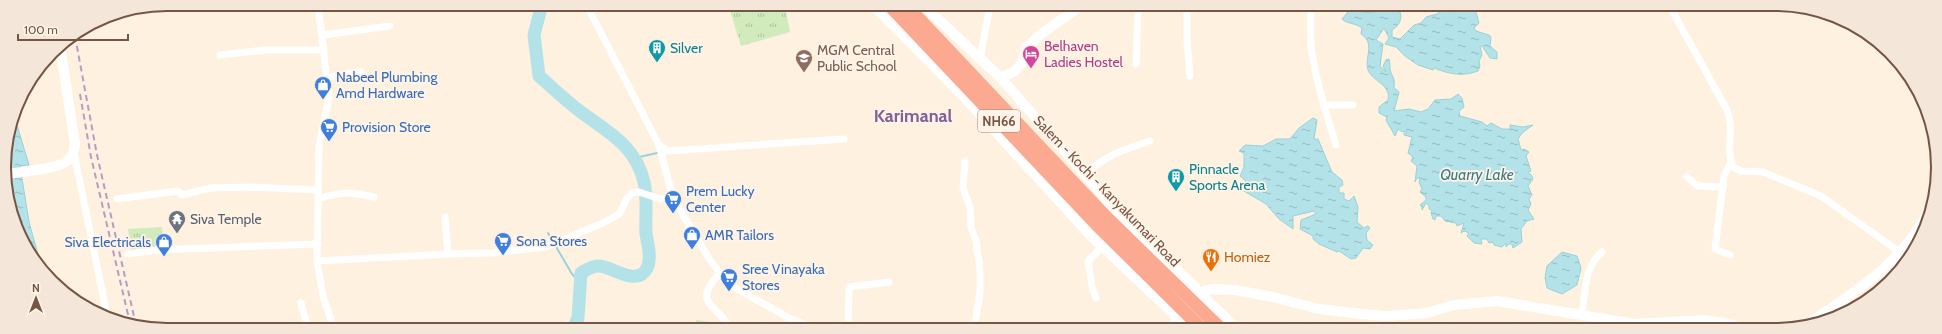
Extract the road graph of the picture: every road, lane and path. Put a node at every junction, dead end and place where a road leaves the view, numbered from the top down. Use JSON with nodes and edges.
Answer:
{"nodes":[{"id":1,"x":319,"y":11,"type":"edge"},
{"id":2,"x":590,"y":11,"type":"edge"},
{"id":3,"x":879,"y":11,"type":"edge"},
{"id":4,"x":895,"y":11,"type":"edge"},
{"id":5,"x":912,"y":11,"type":"edge"},
{"id":6,"x":929,"y":11,"type":"edge"},
{"id":7,"x":989,"y":11,"type":"edge"},
{"id":8,"x":1074,"y":11,"type":"edge"},
{"id":9,"x":1138,"y":11,"type":"edge"},
{"id":10,"x":1187,"y":11,"type":"edge"},
{"id":11,"x":1311,"y":11,"type":"edge"},
{"id":12,"x":1672,"y":11,"type":"edge"},
{"id":13,"x":390,"y":26,"type":"dead end"},
{"id":14,"x":323,"y":35,"type":"junction"},
{"id":15,"x":324,"y":50,"type":"junction"},
{"id":16,"x":61,"y":53,"type":"edge"},
{"id":17,"x":220,"y":55,"type":"dead end"},
{"id":18,"x":980,"y":59,"type":"junction"},
{"id":19,"x":1136,"y":64,"type":"dead end"},
{"id":20,"x":362,"y":72,"type":"dead end"},
{"id":21,"x":1190,"y":76,"type":"dead end"},
{"id":22,"x":327,"y":77,"type":"junction"},
{"id":23,"x":1001,"y":78,"type":"junction"},
{"id":24,"x":1323,"y":105,"type":"junction"},
{"id":25,"x":1354,"y":105,"type":"dead end"},
{"id":26,"x":844,"y":138,"type":"dead end"},
{"id":27,"x":1150,"y":141,"type":"dead end"},
{"id":28,"x":659,"y":145,"type":"junction"},
{"id":29,"x":1336,"y":145,"type":"dead end"},
{"id":30,"x":74,"y":153,"type":"junction"},
{"id":31,"x":965,"y":161,"type":"dead end"},
{"id":32,"x":1730,"y":162,"type":"junction"},
{"id":33,"x":11,"y":173,"type":"edge"},
{"id":34,"x":1085,"y":174,"type":"junction"},
{"id":35,"x":1687,"y":177,"type":"dead end"},
{"id":36,"x":1723,"y":187,"type":"junction"},
{"id":37,"x":318,"y":190,"type":"junction"},
{"id":38,"x":374,"y":197,"type":"dead end"},
{"id":39,"x":673,"y":198,"type":"junction"},
{"id":40,"x":117,"y":199,"type":"dead end"},
{"id":41,"x":318,"y":199,"type":"junction"},
{"id":42,"x":445,"y":217,"type":"dead end"},
{"id":43,"x":1916,"y":234,"type":"edge"},
{"id":44,"x":318,"y":244,"type":"junction"},
{"id":45,"x":1103,"y":246,"type":"junction"},
{"id":46,"x":1602,"y":252,"type":"dead end"},
{"id":47,"x":1901,"y":253,"type":"junction"},
{"id":48,"x":128,"y":254,"type":"dead end"},
{"id":49,"x":448,"y":254,"type":"junction"},
{"id":50,"x":1730,"y":255,"type":"dead end"},
{"id":51,"x":317,"y":261,"type":"junction"},
{"id":52,"x":720,"y":273,"type":"junction"},
{"id":53,"x":889,"y":282,"type":"dead end"},
{"id":54,"x":1096,"y":298,"type":"dead end"},
{"id":55,"x":301,"y":303,"type":"dead end"},
{"id":56,"x":1186,"y":303,"type":"junction"},
{"id":57,"x":106,"y":311,"type":"edge"},
{"id":58,"x":1582,"y":316,"type":"junction"},
{"id":59,"x":1816,"y":318,"type":"edge"},
{"id":60,"x":306,"y":323,"type":"edge"},
{"id":61,"x":332,"y":323,"type":"edge"},
{"id":62,"x":727,"y":323,"type":"edge"},
{"id":63,"x":801,"y":323,"type":"edge"},
{"id":64,"x":848,"y":323,"type":"edge"},
{"id":65,"x":975,"y":323,"type":"edge"},
{"id":66,"x":1175,"y":323,"type":"edge"},
{"id":67,"x":1188,"y":323,"type":"edge"},
{"id":68,"x":1198,"y":323,"type":"edge"},
{"id":69,"x":1213,"y":323,"type":"edge"},
{"id":70,"x":1226,"y":323,"type":"edge"},
{"id":71,"x":1628,"y":323,"type":"edge"},
{"id":72,"x":1652,"y":323,"type":"edge"},
{"id":73,"x":1724,"y":323,"type":"edge"}],
"edges":[{"from":1,"to":14,"type":"street"},
{"from":2,"to":28,"type":"street"},
{"from":3,"to":45,"type":"street"},
{"from":4,"to":56,"type":"highway","name":"Salem - Kochi - Kanyakumari Road","number":"NH66"},
{"from":5,"to":56,"type":"highway","name":"Salem - Kochi - Kanyakumari Road","number":"NH66"},
{"from":6,"to":18,"type":"street"},
{"from":7,"to":18,"type":"street"},
{"from":8,"to":23,"type":"street"},
{"from":9,"to":19,"type":"street"},
{"from":10,"to":21,"type":"street"},
{"from":11,"to":24,"type":"street"},
{"from":12,"to":32,"type":"street"},
{"from":13,"to":14,"type":"street"},
{"from":14,"to":15,"type":"street"},
{"from":15,"to":17,"type":"street"},
{"from":15,"to":22,"type":"street"},
{"from":16,"to":30,"type":"street"},
{"from":18,"to":23,"type":"street"},
{"from":20,"to":22,"type":"street"},
{"from":22,"to":37,"type":"street"},
{"from":23,"to":34,"type":"street"},
{"from":24,"to":25,"type":"street"},
{"from":24,"to":29,"type":"street"},
{"from":26,"to":28,"type":"street"},
{"from":27,"to":34,"type":"street"},
{"from":28,"to":39,"type":"street"},
{"from":30,"to":33,"type":"street"},
{"from":30,"to":57,"type":"street"},
{"from":31,"to":65,"type":"street"},
{"from":32,"to":36,"type":"street"},
{"from":32,"to":47,"type":"street"},
{"from":34,"to":56,"type":"street"},
{"from":35,"to":36,"type":"street"},
{"from":36,"to":50,"type":"street"},
{"from":37,"to":40,"type":"street"},
{"from":37,"to":41,"type":"street"},
{"from":38,"to":41,"type":"street"},
{"from":39,"to":49,"type":"street"},
{"from":39,"to":52,"type":"street"},
{"from":41,"to":44,"type":"street"},
{"from":42,"to":49,"type":"street"},
{"from":43,"to":47,"type":"street"},
{"from":44,"to":48,"type":"street"},
{"from":44,"to":51,"type":"street"},
{"from":45,"to":54,"type":"street"},
{"from":45,"to":56,"type":"street"},
{"from":46,"to":58,"type":"street"},
{"from":47,"to":59,"type":"street"},
{"from":49,"to":51,"type":"street"},
{"from":51,"to":61,"type":"street"},
{"from":52,"to":62,"type":"street"},
{"from":52,"to":63,"type":"street"},
{"from":53,"to":64,"type":"street"},
{"from":55,"to":60,"type":"street"},
{"from":56,"to":58,"type":"street"},
{"from":56,"to":66,"type":"street"},
{"from":56,"to":67,"type":"street"},
{"from":56,"to":68,"type":"highway","name":"Salem - Kochi - Kanyakumari Road","number":"NH66"},
{"from":56,"to":69,"type":"highway","name":"Salem - Kochi - Kanyakumari Road","number":"NH66"},
{"from":56,"to":70,"type":"street"},
{"from":58,"to":71,"type":"street"},
{"from":72,"to":73,"type":"street"}]}
